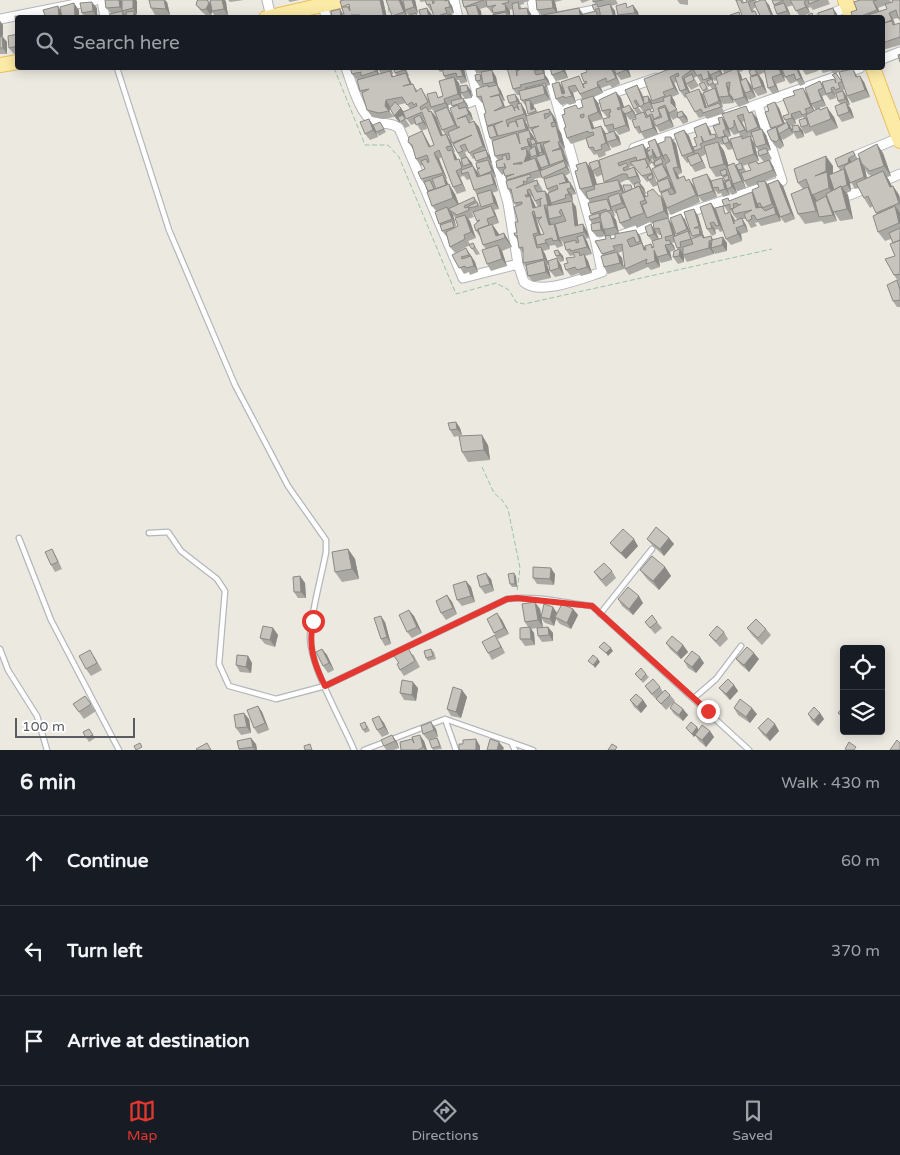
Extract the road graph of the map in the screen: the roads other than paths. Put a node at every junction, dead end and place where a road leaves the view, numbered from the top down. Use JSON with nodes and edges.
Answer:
{"nodes":[{"id":1,"x":96,"y":0,"type":"edge"},
{"id":2,"x":102,"y":0,"type":"edge"},
{"id":3,"x":267,"y":0,"type":"edge"},
{"id":4,"x":344,"y":0,"type":"edge"},
{"id":5,"x":454,"y":0,"type":"edge"},
{"id":6,"x":532,"y":0,"type":"edge"},
{"id":7,"x":849,"y":8,"type":"edge"},
{"id":8,"x":594,"y":10,"type":"edge"},
{"id":9,"x":324,"y":11,"type":"edge"},
{"id":10,"x":20,"y":15,"type":"edge"},
{"id":11,"x":104,"y":15,"type":"edge"},
{"id":12,"x":268,"y":15,"type":"edge"},
{"id":13,"x":287,"y":15,"type":"edge"},
{"id":14,"x":457,"y":15,"type":"edge"},
{"id":15,"x":534,"y":15,"type":"edge"},
{"id":16,"x":568,"y":15,"type":"edge"},
{"id":17,"x":829,"y":15,"type":"edge"},
{"id":18,"x":15,"y":16,"type":"edge"},
{"id":19,"x":0,"y":19,"type":"edge"},
{"id":20,"x":900,"y":52,"type":"edge"},
{"id":21,"x":885,"y":58,"type":"edge"},
{"id":22,"x":15,"y":62,"type":"edge"},
{"id":23,"x":0,"y":65,"type":"edge"},
{"id":24,"x":119,"y":70,"type":"edge"},
{"id":25,"x":347,"y":70,"type":"edge"},
{"id":26,"x":471,"y":70,"type":"edge"},
{"id":27,"x":549,"y":70,"type":"edge"},
{"id":28,"x":854,"y":70,"type":"edge"},
{"id":29,"x":874,"y":70,"type":"edge"},
{"id":30,"x":668,"y":74,"type":"edge"},
{"id":31,"x":478,"y":99,"type":"junction"},
{"id":32,"x":758,"y":105,"type":"junction"},
{"id":33,"x":559,"y":111,"type":"junction"},
{"id":34,"x":436,"y":115,"type":"edge"},
{"id":35,"x":899,"y":140,"type":"edge"},
{"id":36,"x":621,"y":153,"type":"edge"},
{"id":37,"x":850,"y":158,"type":"edge"},
{"id":38,"x":900,"y":174,"type":"edge"},
{"id":39,"x":850,"y":195,"type":"dead end"},
{"id":40,"x":596,"y":243,"type":"junction"},
{"id":41,"x":518,"y":264,"type":"junction"},
{"id":42,"x":149,"y":533,"type":"dead end"},
{"id":43,"x":19,"y":538,"type":"dead end"},
{"id":44,"x":652,"y":549,"type":"edge"},
{"id":45,"x":600,"y":614,"type":"junction"},
{"id":46,"x":742,"y":646,"type":"dead end"},
{"id":47,"x":0,"y":648,"type":"edge"},
{"id":48,"x":325,"y":686,"type":"junction"},
{"id":49,"x":694,"y":698,"type":"junction"},
{"id":50,"x":445,"y":719,"type":"junction"},
{"id":51,"x":511,"y":742,"type":"junction"},
{"id":52,"x":47,"y":750,"type":"edge"},
{"id":53,"x":119,"y":750,"type":"edge"},
{"id":54,"x":354,"y":750,"type":"edge"},
{"id":55,"x":364,"y":750,"type":"edge"},
{"id":56,"x":456,"y":750,"type":"edge"},
{"id":57,"x":515,"y":750,"type":"edge"},
{"id":58,"x":533,"y":750,"type":"edge"},
{"id":59,"x":749,"y":750,"type":"edge"}],
"edges":[{"from":1,"to":10,"type":"street"},
{"from":2,"to":11,"type":"street"},
{"from":3,"to":12,"type":"street"},
{"from":4,"to":9,"type":"main road"},
{"from":5,"to":14,"type":"street"},
{"from":6,"to":15,"type":"street"},
{"from":7,"to":17,"type":"street"},
{"from":8,"to":16,"type":"street"},
{"from":9,"to":13,"type":"main road"},
{"from":18,"to":19,"type":"street"},
{"from":20,"to":21,"type":"street"},
{"from":22,"to":23,"type":"main road"},
{"from":24,"to":48,"type":"lane"},
{"from":25,"to":41,"type":"street"},
{"from":26,"to":31,"type":"street"},
{"from":27,"to":33,"type":"street"},
{"from":28,"to":32,"type":"street"},
{"from":29,"to":35,"type":"main road"},
{"from":30,"to":33,"type":"street"},
{"from":31,"to":34,"type":"street"},
{"from":31,"to":41,"type":"street"},
{"from":32,"to":36,"type":"street"},
{"from":32,"to":40,"type":"street"},
{"from":33,"to":40,"type":"street"},
{"from":35,"to":37,"type":"street"},
{"from":38,"to":39,"type":"street"},
{"from":40,"to":41,"type":"street"},
{"from":42,"to":48,"type":"lane"},
{"from":43,"to":53,"type":"lane"},
{"from":44,"to":45,"type":"lane"},
{"from":45,"to":48,"type":"lane"},
{"from":45,"to":49,"type":"lane"},
{"from":46,"to":49,"type":"lane"},
{"from":47,"to":52,"type":"lane"},
{"from":48,"to":54,"type":"lane"},
{"from":49,"to":59,"type":"lane"},
{"from":50,"to":51,"type":"lane"},
{"from":50,"to":55,"type":"lane"},
{"from":50,"to":56,"type":"lane"},
{"from":51,"to":57,"type":"lane"},
{"from":51,"to":58,"type":"lane"}]}
